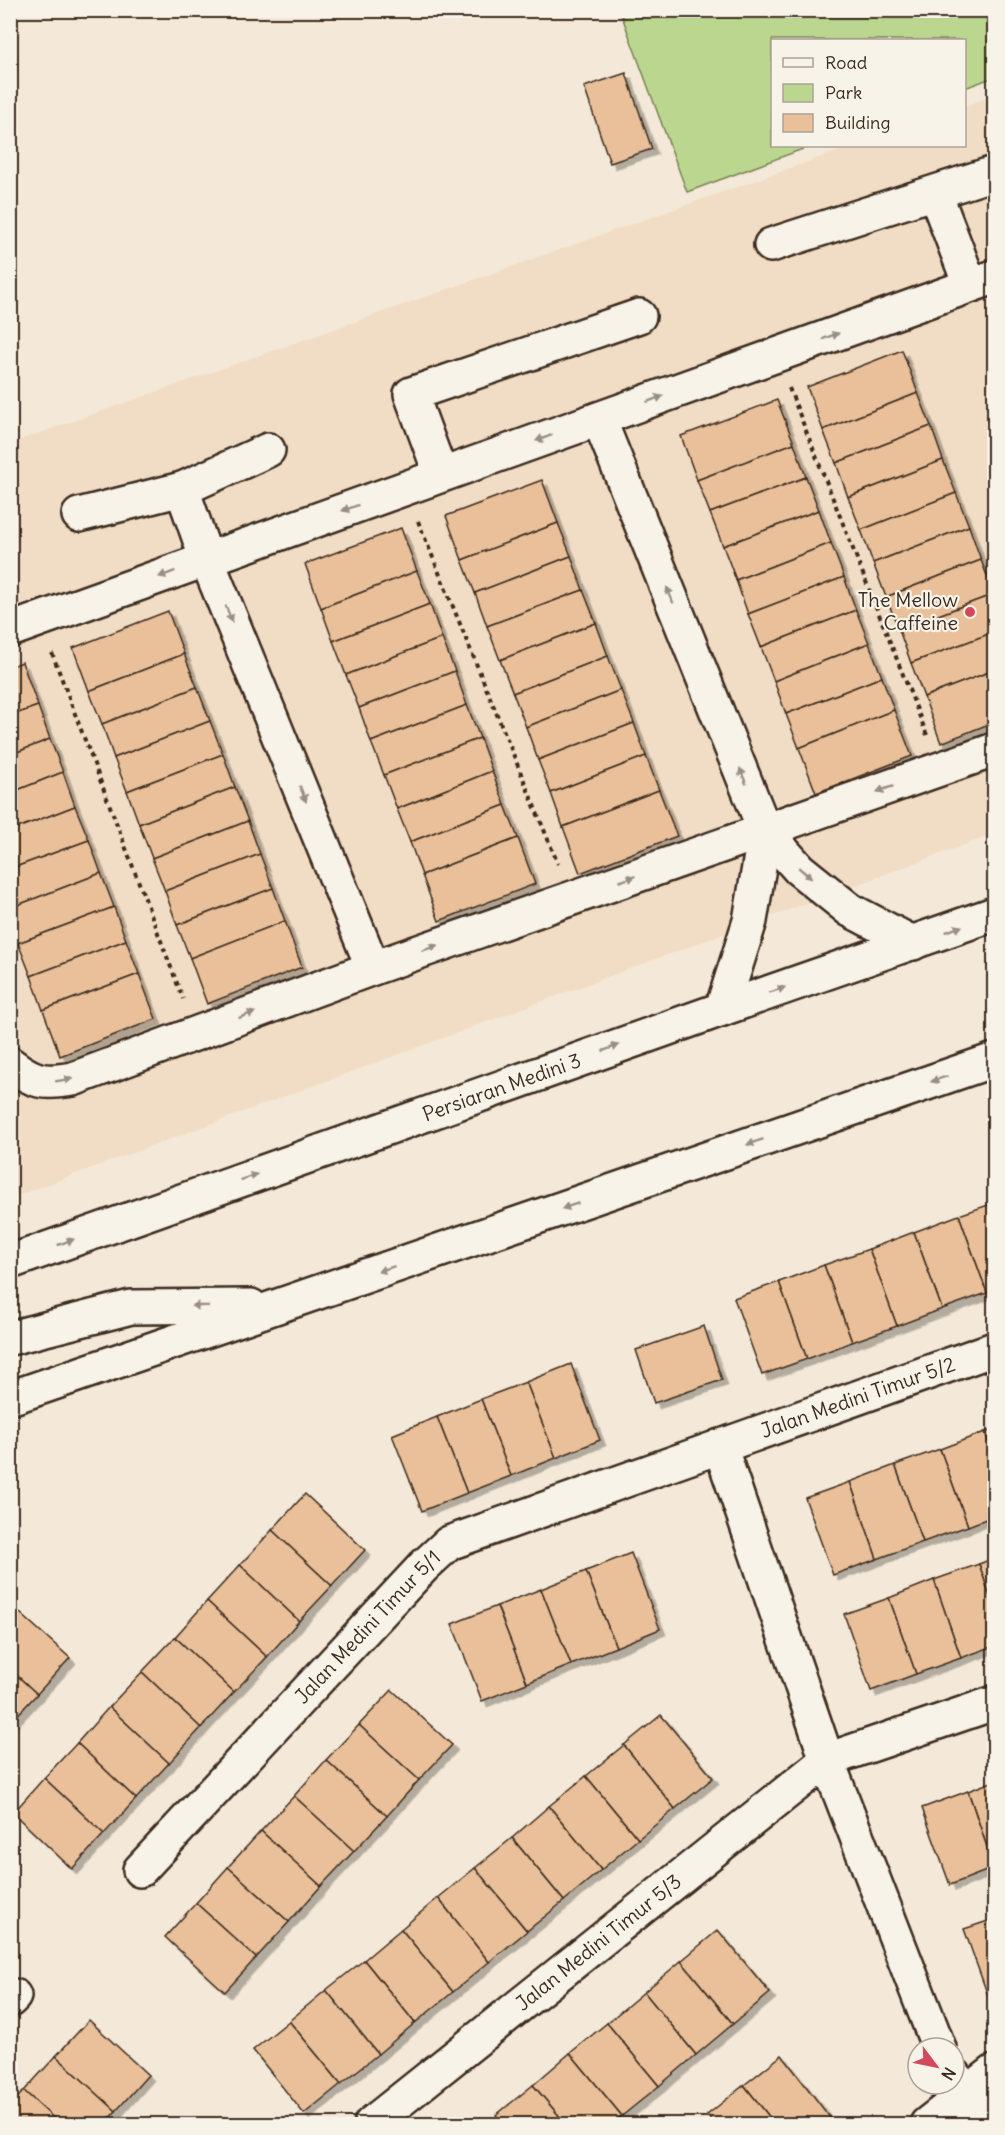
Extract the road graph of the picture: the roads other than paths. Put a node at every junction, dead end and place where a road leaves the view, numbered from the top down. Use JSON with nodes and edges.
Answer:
{"nodes":[{"id":1,"x":994,"y":173,"type":"edge"},
{"id":2,"x":935,"y":193,"type":"junction"},
{"id":3,"x":771,"y":245,"type":"dead end"},
{"id":4,"x":982,"y":281,"type":"edge"},
{"id":5,"x":639,"y":316,"type":"dead end"},
{"id":6,"x":600,"y":419,"type":"junction"},
{"id":7,"x":268,"y":450,"type":"dead end"},
{"id":8,"x":441,"y":475,"type":"junction"},
{"id":9,"x":182,"y":489,"type":"junction"},
{"id":10,"x":79,"y":515,"type":"dead end"},
{"id":11,"x":207,"y":560,"type":"junction"},
{"id":12,"x":25,"y":625,"type":"edge"},
{"id":13,"x":994,"y":750,"type":"edge"},
{"id":14,"x":765,"y":831,"type":"junction"},
{"id":15,"x":994,"y":914,"type":"edge"},
{"id":16,"x":914,"y":943,"type":"junction"},
{"id":17,"x":374,"y":968,"type":"junction"},
{"id":18,"x":722,"y":1009,"type":"junction"},
{"id":19,"x":994,"y":1060,"type":"edge"},
{"id":20,"x":10,"y":1064,"type":"edge"},
{"id":21,"x":10,"y":1262,"type":"edge"},
{"id":22,"x":280,"y":1306,"type":"junction"},
{"id":23,"x":10,"y":1338,"type":"edge"},
{"id":24,"x":994,"y":1349,"type":"edge"},
{"id":25,"x":10,"y":1398,"type":"edge"},
{"id":26,"x":720,"y":1446,"type":"junction"},
{"id":27,"x":994,"y":1703,"type":"edge"},
{"id":28,"x":827,"y":1760,"type":"junction"},
{"id":29,"x":140,"y":1870,"type":"dead end"},
{"id":30,"x":934,"y":2036,"type":"edge"},
{"id":31,"x":994,"y":2072,"type":"edge"},
{"id":32,"x":966,"y":2082,"type":"edge"},
{"id":33,"x":966,"y":2094,"type":"edge"},
{"id":34,"x":949,"y":2096,"type":"edge"},
{"id":35,"x":371,"y":2124,"type":"edge"},
{"id":36,"x":927,"y":2124,"type":"edge"},
{"id":37,"x":986,"y":2124,"type":"edge"}],
"edges":[{"from":1,"to":2,"type":"street"},
{"from":2,"to":3,"type":"street"},
{"from":2,"to":4,"type":"street"},
{"from":6,"to":4,"type":"street","one_way":true},
{"from":5,"to":8,"type":"street"},
{"from":6,"to":8,"type":"street","one_way":true},
{"from":14,"to":6,"type":"street","one_way":true},
{"from":7,"to":9,"type":"street"},
{"from":8,"to":11,"type":"street","one_way":true},
{"from":9,"to":10,"type":"street"},
{"from":9,"to":11,"type":"street"},
{"from":11,"to":12,"type":"street","one_way":true},
{"from":11,"to":17,"type":"street","one_way":true},
{"from":13,"to":14,"type":"street","one_way":true},
{"from":14,"to":16,"type":"street","one_way":true},
{"from":17,"to":14,"type":"street","one_way":true},
{"from":14,"to":18,"type":"street"},
{"from":16,"to":15,"type":"street","name":"Persiaran Medini 3","one_way":true},
{"from":18,"to":16,"type":"street","name":"Persiaran Medini 3","one_way":true},
{"from":20,"to":17,"type":"street","one_way":true},
{"from":21,"to":18,"type":"street","name":"Persiaran Medini 3","one_way":true},
{"from":19,"to":22,"type":"street","one_way":true},
{"from":22,"to":23,"type":"street","one_way":true},
{"from":22,"to":25,"type":"street"},
{"from":24,"to":26,"type":"street","name":"Jalan Medini Timur 5/2"},
{"from":26,"to":28,"type":"street"},
{"from":26,"to":29,"type":"street","name":"Jalan Medini Timur 5/1"},
{"from":27,"to":28,"type":"street","name":"Jalan Medini Timur 5/3"},
{"from":28,"to":30,"type":"street"},
{"from":28,"to":35,"type":"street","name":"Jalan Medini Timur 5/3"},
{"from":31,"to":32,"type":"street"},
{"from":33,"to":37,"type":"street"},
{"from":34,"to":36,"type":"street"}]}
